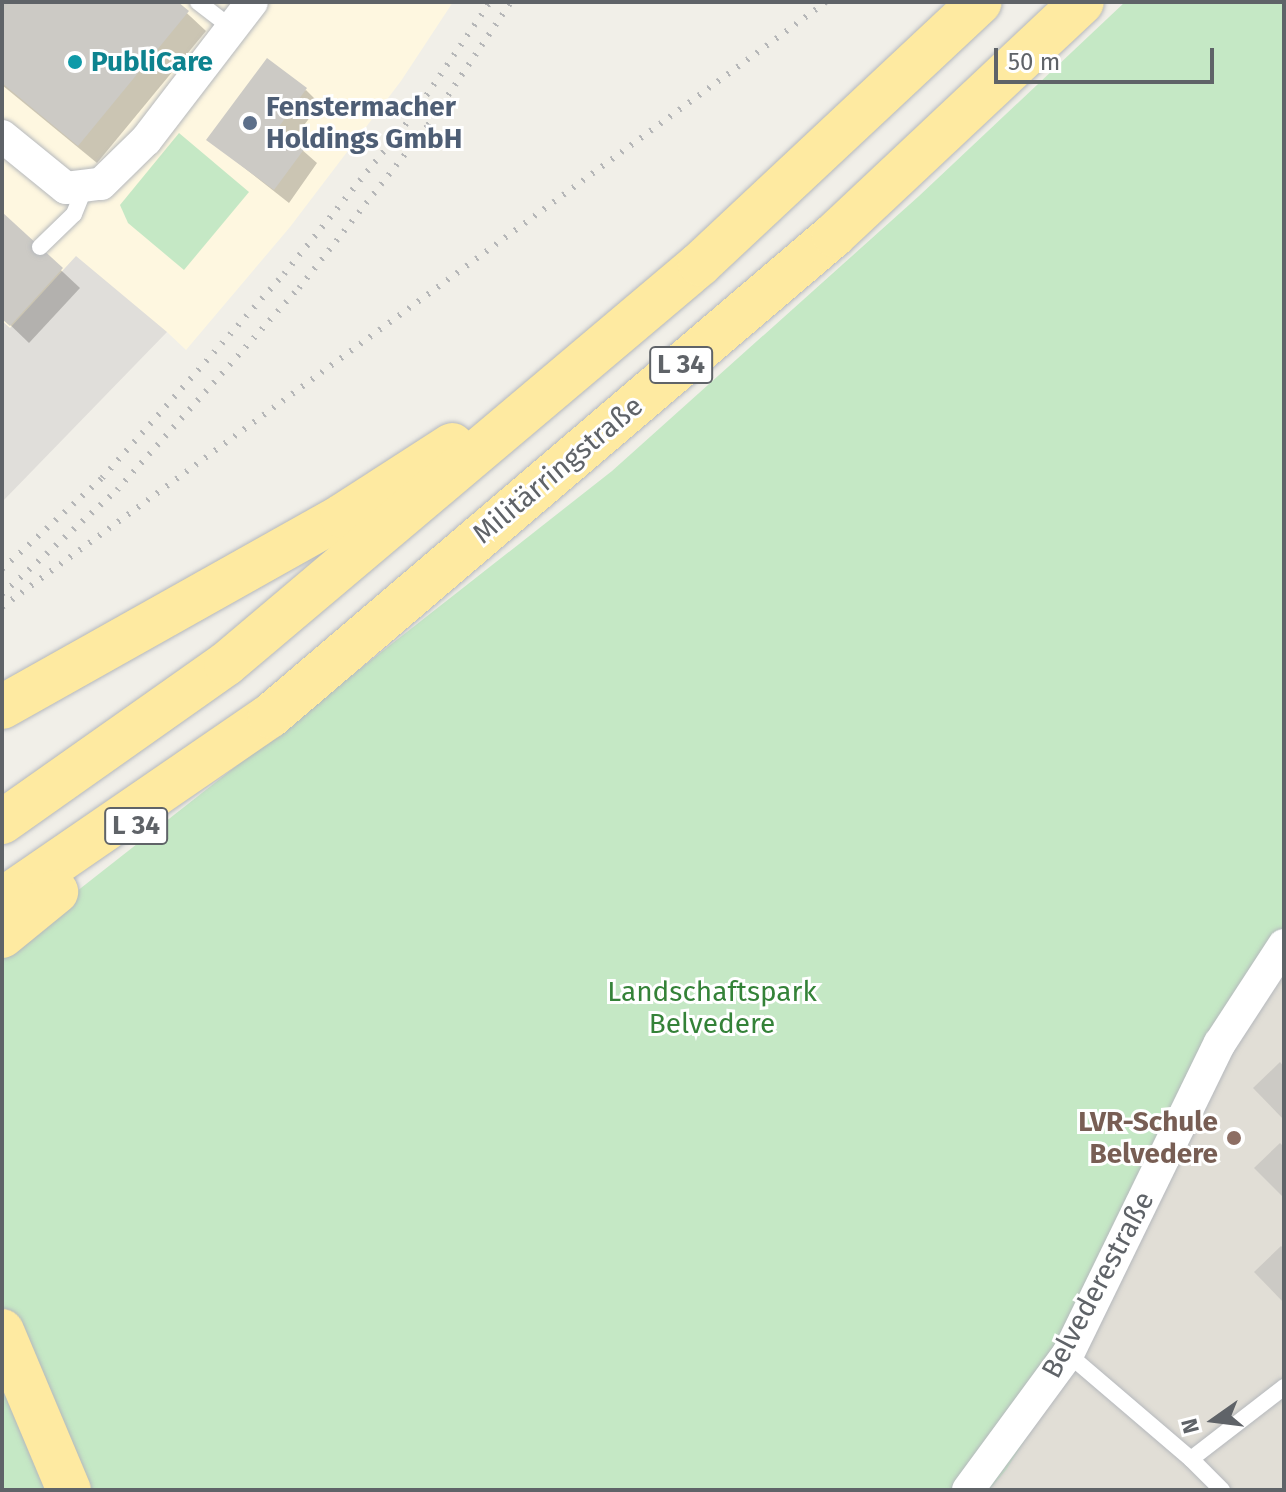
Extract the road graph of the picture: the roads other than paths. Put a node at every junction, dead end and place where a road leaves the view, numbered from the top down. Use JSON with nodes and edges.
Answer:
{"nodes":[{"id":1,"x":198,"y":2,"type":"edge"},
{"id":2,"x":252,"y":2,"type":"edge"},
{"id":3,"x":980,"y":2,"type":"edge"},
{"id":4,"x":1082,"y":2,"type":"edge"},
{"id":5,"x":233,"y":29,"type":"junction"},
{"id":6,"x":2,"y":136,"type":"edge"},
{"id":7,"x":84,"y":189,"type":"junction"},
{"id":8,"x":40,"y":247,"type":"dead end"},
{"id":9,"x":543,"y":397,"type":"junction"},
{"id":10,"x":2,"y":707,"type":"edge"},
{"id":11,"x":270,"y":716,"type":"junction"},
{"id":12,"x":2,"y":822,"type":"edge"},
{"id":13,"x":2,"y":900,"type":"edge"},
{"id":14,"x":2,"y":936,"type":"edge"},
{"id":15,"x":1284,"y":945,"type":"edge"},
{"id":16,"x":2,"y":1331,"type":"edge"},
{"id":17,"x":1068,"y":1354,"type":"junction"},
{"id":18,"x":1284,"y":1387,"type":"edge"},
{"id":19,"x":1191,"y":1459,"type":"junction"},
{"id":20,"x":69,"y":1490,"type":"edge"},
{"id":21,"x":968,"y":1490,"type":"edge"},
{"id":22,"x":1222,"y":1490,"type":"edge"}],
"edges":[{"from":1,"to":5,"type":"lane"},
{"from":2,"to":5,"type":"street"},
{"from":3,"to":9,"type":"highway","number":"L 34"},
{"from":4,"to":11,"type":"highway","name":"Militärringstraße","number":"L 34"},
{"from":5,"to":7,"type":"street"},
{"from":6,"to":7,"type":"street"},
{"from":7,"to":8,"type":"lane"},
{"from":9,"to":10,"type":"highway","number":"L 34"},
{"from":9,"to":12,"type":"highway","number":"L 34"},
{"from":11,"to":13,"type":"highway","name":"Militärringstraße","number":"L 34"},
{"from":11,"to":14,"type":"highway","number":"L 34"},
{"from":15,"to":17,"type":"street","name":"Belvederestraße"},
{"from":16,"to":20,"type":"highway"},
{"from":17,"to":19,"type":"lane"},
{"from":17,"to":21,"type":"street","name":"Belvederestraße"},
{"from":18,"to":19,"type":"lane"},
{"from":19,"to":22,"type":"lane"}]}
